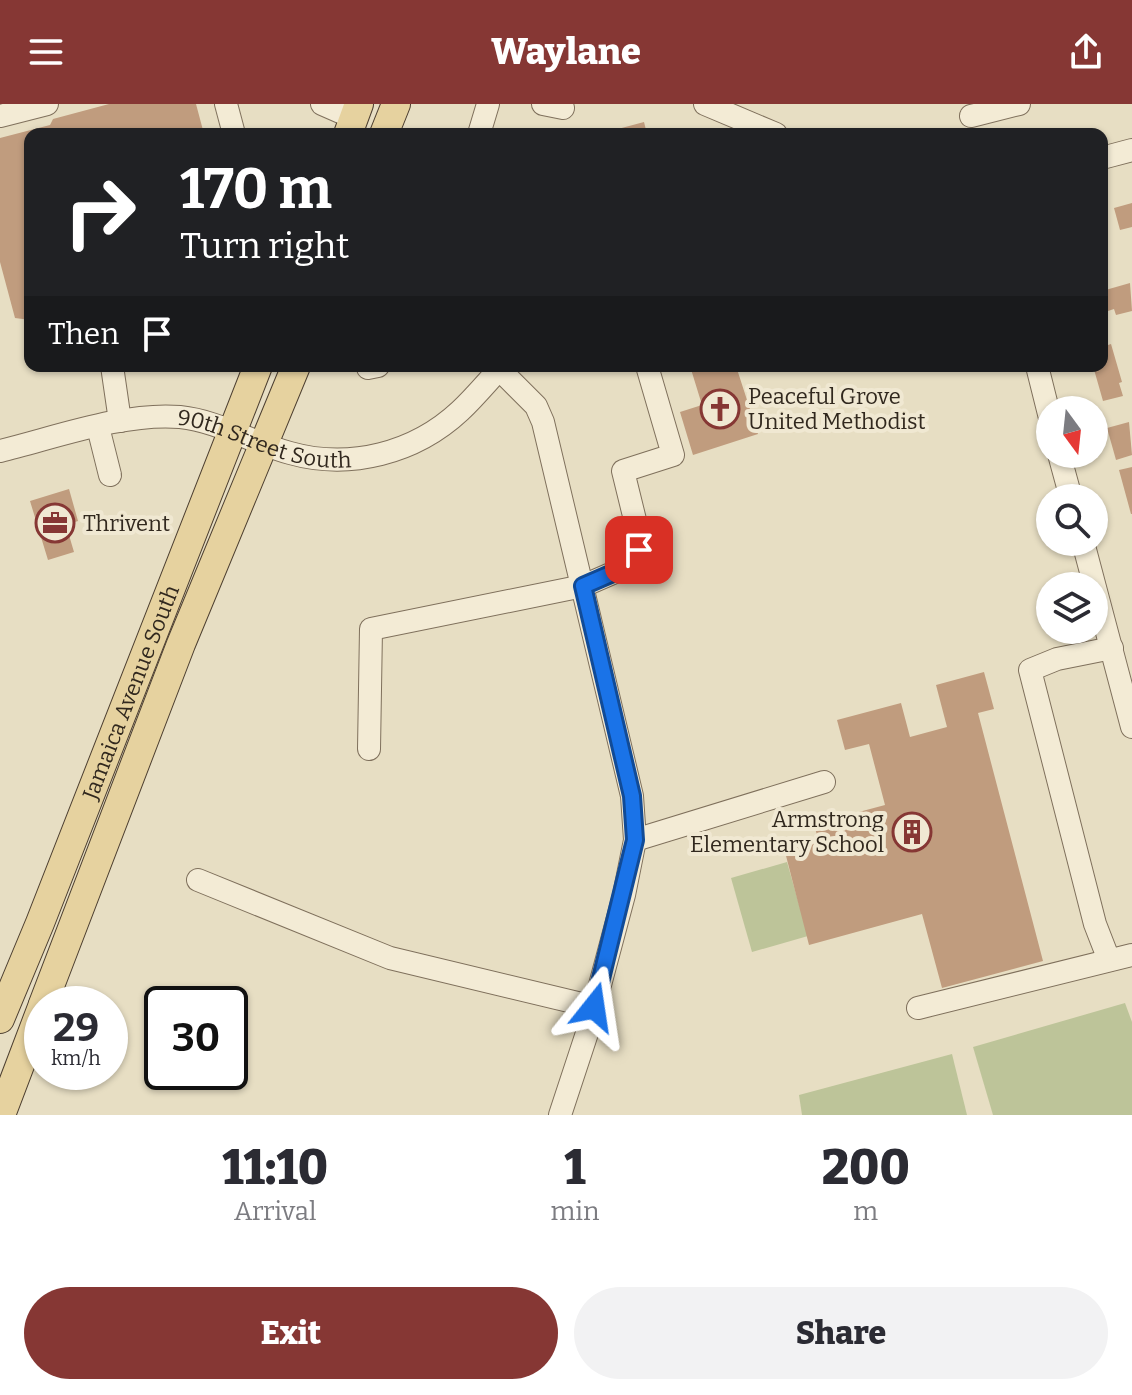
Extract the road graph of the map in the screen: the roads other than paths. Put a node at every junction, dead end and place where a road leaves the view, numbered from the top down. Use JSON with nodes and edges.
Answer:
{"nodes":[{"id":1,"x":47,"y":104,"type":"edge"},
{"id":2,"x":226,"y":104,"type":"edge"},
{"id":3,"x":322,"y":104,"type":"edge"},
{"id":4,"x":396,"y":104,"type":"edge"},
{"id":5,"x":488,"y":104,"type":"edge"},
{"id":6,"x":705,"y":104,"type":"edge"},
{"id":7,"x":1019,"y":104,"type":"edge"},
{"id":8,"x":0,"y":116,"type":"edge"},
{"id":9,"x":971,"y":118,"type":"edge"},
{"id":10,"x":354,"y":119,"type":"edge"},
{"id":11,"x":232,"y":128,"type":"edge"},
{"id":12,"x":386,"y":128,"type":"edge"},
{"id":13,"x":481,"y":128,"type":"edge"},
{"id":14,"x":762,"y":128,"type":"edge"},
{"id":15,"x":1132,"y":150,"type":"edge"},
{"id":16,"x":1108,"y":156,"type":"edge"},
{"id":17,"x":112,"y":372,"type":"edge"},
{"id":18,"x":256,"y":372,"type":"edge"},
{"id":19,"x":294,"y":372,"type":"edge"},
{"id":20,"x":495,"y":372,"type":"edge"},
{"id":21,"x":504,"y":372,"type":"edge"},
{"id":22,"x":649,"y":372,"type":"edge"},
{"id":23,"x":1038,"y":372,"type":"edge"},
{"id":24,"x":1044,"y":396,"type":"edge"},
{"id":25,"x":109,"y":424,"type":"junction"},
{"id":26,"x":232,"y":430,"type":"junction"},
{"id":27,"x":266,"y":444,"type":"junction"},
{"id":28,"x":0,"y":451,"type":"edge"},
{"id":29,"x":110,"y":475,"type":"dead end"},
{"id":30,"x":1087,"y":556,"type":"edge"},
{"id":31,"x":583,"y":586,"type":"junction"},
{"id":32,"x":1112,"y":648,"type":"junction"},
{"id":33,"x":1132,"y":727,"type":"edge"},
{"id":34,"x":369,"y":749,"type":"dead end"},
{"id":35,"x":824,"y":782,"type":"dead end"},
{"id":36,"x":635,"y":840,"type":"junction"},
{"id":37,"x":198,"y":880,"type":"dead end"},
{"id":38,"x":1132,"y":955,"type":"edge"},
{"id":39,"x":1109,"y":960,"type":"junction"},
{"id":40,"x":49,"y":986,"type":"edge"},
{"id":41,"x":594,"y":1007,"type":"junction"},
{"id":42,"x":918,"y":1008,"type":"dead end"},
{"id":43,"x":0,"y":1019,"type":"edge"},
{"id":44,"x":24,"y":1053,"type":"edge"},
{"id":45,"x":1,"y":1115,"type":"edge"},
{"id":46,"x":560,"y":1115,"type":"edge"}],
"edges":[{"from":1,"to":8,"type":"street"},
{"from":2,"to":11,"type":"street"},
{"from":3,"to":10,"type":"street"},
{"from":4,"to":12,"type":"main road"},
{"from":5,"to":13,"type":"street"},
{"from":6,"to":14,"type":"street"},
{"from":7,"to":9,"type":"street"},
{"from":15,"to":16,"type":"street"},
{"from":17,"to":25,"type":"street"},
{"from":18,"to":26,"type":"main road","name":"Jamaica Avenue South"},
{"from":19,"to":27,"type":"main road","name":"Jamaica Avenue South"},
{"from":20,"to":27,"type":"street","name":"90th Street South"},
{"from":21,"to":31,"type":"street"},
{"from":22,"to":31,"type":"street"},
{"from":23,"to":24,"type":"street"},
{"from":25,"to":26,"type":"street","name":"90th Street South"},
{"from":25,"to":28,"type":"street","name":"90th Street South"},
{"from":25,"to":29,"type":"street"},
{"from":26,"to":27,"type":"street","name":"90th Street South"},
{"from":26,"to":43,"type":"main road","name":"Jamaica Avenue South"},
{"from":27,"to":40,"type":"main road","name":"Jamaica Avenue South"},
{"from":30,"to":32,"type":"street"},
{"from":31,"to":34,"type":"street"},
{"from":31,"to":36,"type":"street"},
{"from":32,"to":33,"type":"street"},
{"from":32,"to":39,"type":"street"},
{"from":35,"to":36,"type":"street"},
{"from":36,"to":41,"type":"street"},
{"from":37,"to":41,"type":"street"},
{"from":38,"to":39,"type":"street"},
{"from":39,"to":42,"type":"street"},
{"from":41,"to":46,"type":"street"},
{"from":44,"to":45,"type":"main road","name":"Jamaica Avenue South"}]}
